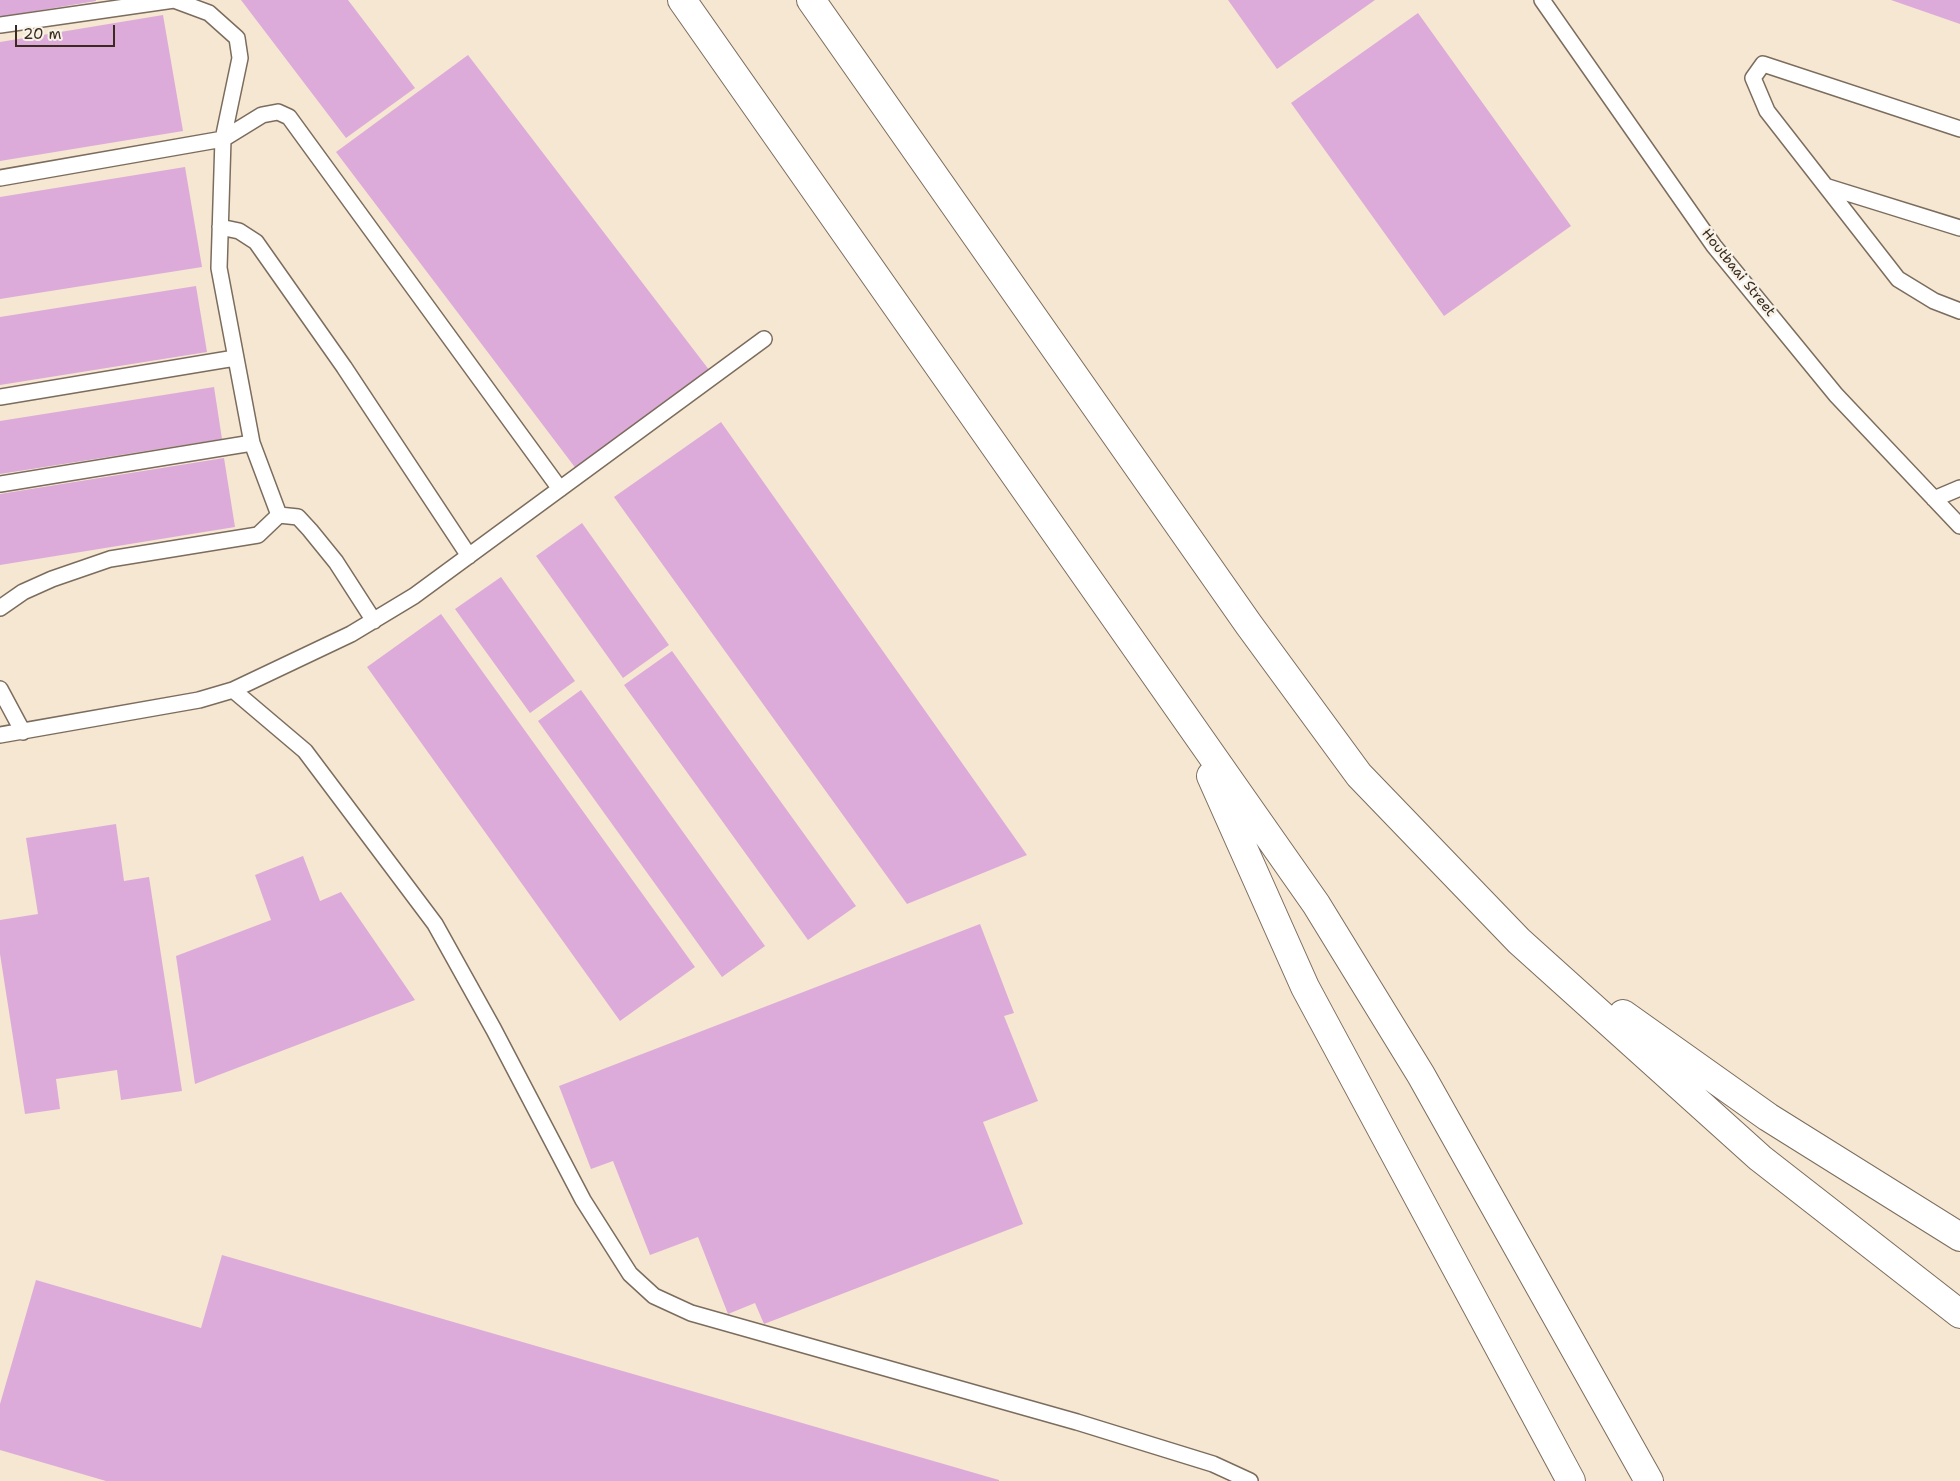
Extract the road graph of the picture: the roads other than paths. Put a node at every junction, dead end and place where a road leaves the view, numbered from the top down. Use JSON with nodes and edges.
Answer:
{"nodes":[{"id":1,"x":682,"y":0,"type":"edge"},
{"id":2,"x":811,"y":0,"type":"edge"},
{"id":3,"x":1542,"y":0,"type":"edge"},
{"id":4,"x":0,"y":25,"type":"edge"},
{"id":5,"x":1960,"y":129,"type":"edge"},
{"id":6,"x":223,"y":139,"type":"junction"},
{"id":7,"x":0,"y":178,"type":"edge"},
{"id":8,"x":1828,"y":187,"type":"junction"},
{"id":9,"x":220,"y":227,"type":"junction"},
{"id":10,"x":1960,"y":228,"type":"edge"},
{"id":11,"x":1960,"y":311,"type":"edge"},
{"id":12,"x":764,"y":339,"type":"dead end"},
{"id":13,"x":235,"y":358,"type":"junction"},
{"id":14,"x":0,"y":398,"type":"edge"},
{"id":15,"x":252,"y":443,"type":"junction"},
{"id":16,"x":0,"y":484,"type":"edge"},
{"id":17,"x":1960,"y":488,"type":"edge"},
{"id":18,"x":560,"y":489,"type":"junction"},
{"id":19,"x":1934,"y":499,"type":"junction"},
{"id":20,"x":279,"y":515,"type":"junction"},
{"id":21,"x":1960,"y":526,"type":"edge"},
{"id":22,"x":469,"y":556,"type":"junction"},
{"id":23,"x":0,"y":608,"type":"edge"},
{"id":24,"x":374,"y":621,"type":"junction"},
{"id":25,"x":0,"y":689,"type":"edge"},
{"id":26,"x":233,"y":690,"type":"junction"},
{"id":27,"x":1185,"y":717,"type":"junction"},
{"id":28,"x":23,"y":732,"type":"junction"},
{"id":29,"x":0,"y":735,"type":"edge"},
{"id":30,"x":1520,"y":941,"type":"junction"},
{"id":31,"x":1960,"y":1237,"type":"edge"},
{"id":32,"x":1960,"y":1314,"type":"edge"},
{"id":33,"x":1250,"y":1481,"type":"edge"},
{"id":34,"x":1570,"y":1481,"type":"edge"},
{"id":35,"x":1649,"y":1481,"type":"edge"}],
"edges":[{"from":1,"to":27,"type":"highway"},
{"from":2,"to":30,"type":"highway"},
{"from":3,"to":19,"type":"lane","name":"Houtbaai Street"},
{"from":4,"to":6,"type":"lane"},
{"from":5,"to":8,"type":"lane"},
{"from":6,"to":7,"type":"lane"},
{"from":6,"to":9,"type":"lane"},
{"from":6,"to":18,"type":"lane"},
{"from":8,"to":10,"type":"lane"},
{"from":8,"to":11,"type":"lane"},
{"from":9,"to":13,"type":"lane"},
{"from":9,"to":22,"type":"lane"},
{"from":12,"to":18,"type":"lane"},
{"from":13,"to":14,"type":"lane"},
{"from":13,"to":15,"type":"lane"},
{"from":15,"to":16,"type":"lane"},
{"from":15,"to":20,"type":"lane"},
{"from":17,"to":19,"type":"lane"},
{"from":18,"to":22,"type":"lane"},
{"from":19,"to":21,"type":"lane","name":"Houtbaai Street"},
{"from":20,"to":23,"type":"lane"},
{"from":20,"to":24,"type":"lane"},
{"from":22,"to":24,"type":"lane"},
{"from":24,"to":26,"type":"lane"},
{"from":25,"to":28,"type":"lane"},
{"from":26,"to":28,"type":"lane"},
{"from":26,"to":33,"type":"lane"},
{"from":27,"to":34,"type":"highway"},
{"from":27,"to":35,"type":"highway"},
{"from":28,"to":29,"type":"lane"},
{"from":30,"to":31,"type":"highway"},
{"from":30,"to":32,"type":"highway"}]}
